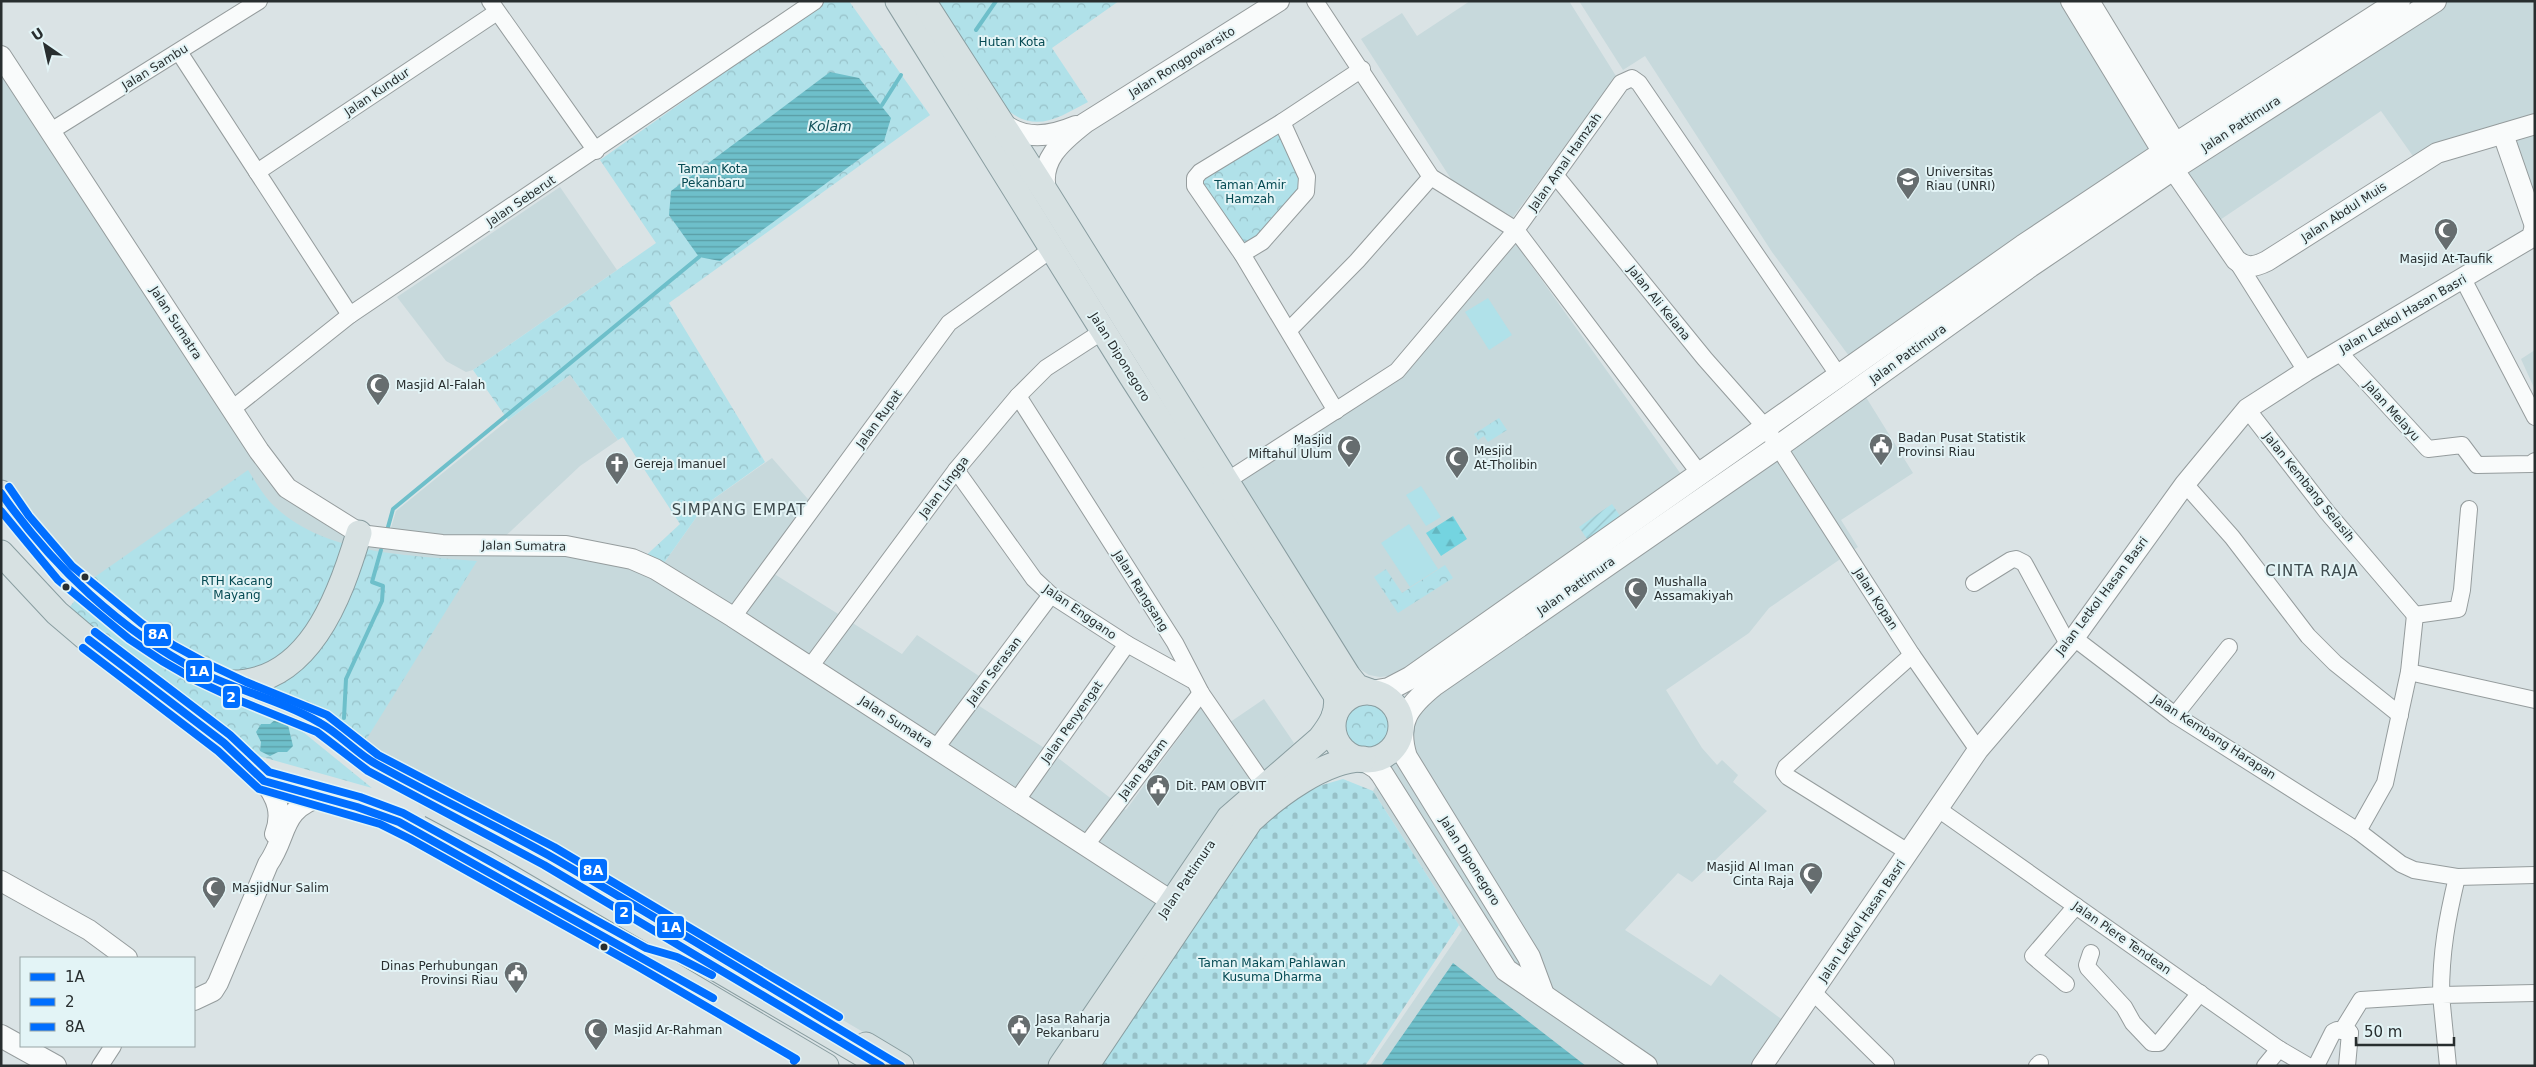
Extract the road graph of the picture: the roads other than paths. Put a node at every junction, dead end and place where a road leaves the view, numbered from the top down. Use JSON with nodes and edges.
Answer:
{"nodes":[{"id":1,"x":259,"y":1,"type":"edge"},
{"id":2,"x":815,"y":1,"type":"edge"},
{"id":3,"x":898,"y":1,"type":"edge"},
{"id":4,"x":923,"y":1,"type":"edge"},
{"id":5,"x":1279,"y":1,"type":"edge"},
{"id":6,"x":1314,"y":1,"type":"edge"},
{"id":7,"x":2070,"y":1,"type":"edge"},
{"id":8,"x":2090,"y":1,"type":"edge"},
{"id":9,"x":2399,"y":1,"type":"edge"},
{"id":10,"x":2435,"y":1,"type":"edge"},
{"id":11,"x":494,"y":7,"type":"edge"},
{"id":12,"x":179,"y":52,"type":"junction"},
{"id":13,"x":1,"y":56,"type":"edge"},
{"id":14,"x":1362,"y":69,"type":"junction"},
{"id":15,"x":2296,"y":78,"type":"junction"},
{"id":16,"x":1000,"y":121,"type":"junction"},
{"id":17,"x":1282,"y":122,"type":"junction"},
{"id":18,"x":1085,"y":123,"type":"junction"},
{"id":19,"x":2535,"y":124,"type":"edge"},
{"id":20,"x":51,"y":131,"type":"junction"},
{"id":21,"x":2503,"y":134,"type":"junction"},
{"id":22,"x":596,"y":151,"type":"junction"},
{"id":23,"x":2175,"y":156,"type":"junction"},
{"id":24,"x":258,"y":172,"type":"junction"},
{"id":25,"x":1556,"y":176,"type":"junction"},
{"id":26,"x":1432,"y":177,"type":"junction"},
{"id":27,"x":1047,"y":194,"type":"junction"},
{"id":28,"x":2535,"y":226,"type":"edge"},
{"id":29,"x":1516,"y":230,"type":"junction"},
{"id":30,"x":1052,"y":249,"type":"junction"},
{"id":31,"x":1242,"y":254,"type":"junction"},
{"id":32,"x":2236,"y":260,"type":"junction"},
{"id":33,"x":2463,"y":279,"type":"junction"},
{"id":34,"x":350,"y":315,"type":"junction"},
{"id":35,"x":1289,"y":330,"type":"junction"},
{"id":36,"x":1104,"y":331,"type":"junction"},
{"id":37,"x":2338,"y":352,"type":"junction"},
{"id":38,"x":1142,"y":371,"type":"junction"},
{"id":39,"x":2306,"y":371,"type":"junction"},
{"id":40,"x":1839,"y":376,"type":"junction"},
{"id":41,"x":1018,"y":396,"type":"junction"},
{"id":42,"x":232,"y":409,"type":"junction"},
{"id":43,"x":2246,"y":409,"type":"junction"},
{"id":44,"x":1336,"y":411,"type":"junction"},
{"id":45,"x":2535,"y":417,"type":"edge"},
{"id":46,"x":1766,"y":428,"type":"junction"},
{"id":47,"x":1779,"y":446,"type":"junction"},
{"id":48,"x":2535,"y":461,"type":"edge"},
{"id":49,"x":956,"y":470,"type":"junction"},
{"id":50,"x":1700,"y":474,"type":"junction"},
{"id":51,"x":1226,"y":482,"type":"junction"},
{"id":52,"x":2185,"y":484,"type":"junction"},
{"id":53,"x":1,"y":493,"type":"edge"},
{"id":54,"x":2469,"y":509,"type":"dead end"},
{"id":55,"x":359,"y":533,"type":"junction"},
{"id":56,"x":1,"y":553,"type":"edge"},
{"id":57,"x":1974,"y":583,"type":"dead end"},
{"id":58,"x":1051,"y":594,"type":"junction"},
{"id":59,"x":2415,"y":615,"type":"junction"},
{"id":60,"x":733,"y":616,"type":"junction"},
{"id":61,"x":2071,"y":641,"type":"junction"},
{"id":62,"x":1127,"y":644,"type":"junction"},
{"id":63,"x":2229,"y":648,"type":"dead end"},
{"id":64,"x":1912,"y":656,"type":"junction"},
{"id":65,"x":810,"y":667,"type":"junction"},
{"id":66,"x":2409,"y":672,"type":"junction"},
{"id":67,"x":224,"y":683,"type":"junction"},
{"id":68,"x":1197,"y":687,"type":"junction"},
{"id":69,"x":1371,"y":692,"type":"junction"},
{"id":70,"x":2535,"y":700,"type":"edge"},
{"id":71,"x":280,"y":704,"type":"junction"},
{"id":72,"x":1336,"y":713,"type":"junction"},
{"id":73,"x":2175,"y":715,"type":"junction"},
{"id":74,"x":2400,"y":715,"type":"junction"},
{"id":75,"x":1400,"y":729,"type":"junction"},
{"id":76,"x":936,"y":748,"type":"junction"},
{"id":77,"x":1978,"y":750,"type":"junction"},
{"id":78,"x":1363,"y":760,"type":"junction"},
{"id":79,"x":246,"y":761,"type":"junction"},
{"id":80,"x":264,"y":781,"type":"junction"},
{"id":81,"x":366,"y":785,"type":"junction"},
{"id":82,"x":1265,"y":786,"type":"junction"},
{"id":83,"x":323,"y":796,"type":"junction"},
{"id":84,"x":1017,"y":800,"type":"junction"},
{"id":85,"x":1938,"y":809,"type":"junction"},
{"id":86,"x":2358,"y":831,"type":"junction"},
{"id":87,"x":1086,"y":845,"type":"junction"},
{"id":88,"x":1908,"y":852,"type":"junction"},
{"id":89,"x":268,"y":864,"type":"junction"},
{"id":90,"x":2535,"y":875,"type":"edge"},
{"id":91,"x":2457,"y":877,"type":"junction"},
{"id":92,"x":1,"y":881,"type":"edge"},
{"id":93,"x":2076,"y":906,"type":"junction"},
{"id":94,"x":1180,"y":907,"type":"junction"},
{"id":95,"x":664,"y":924,"type":"junction"},
{"id":96,"x":2091,"y":953,"type":"dead end"},
{"id":97,"x":126,"y":957,"type":"edge"},
{"id":98,"x":642,"y":957,"type":"junction"},
{"id":99,"x":2066,"y":984,"type":"dead end"},
{"id":100,"x":1542,"y":992,"type":"junction"},
{"id":101,"x":1814,"y":993,"type":"junction"},
{"id":102,"x":2200,"y":993,"type":"junction"},
{"id":103,"x":2535,"y":993,"type":"edge"},
{"id":104,"x":2441,"y":995,"type":"junction"},
{"id":105,"x":195,"y":1000,"type":"edge"},
{"id":106,"x":2350,"y":1033,"type":"junction"},
{"id":107,"x":1,"y":1036,"type":"edge"},
{"id":108,"x":20,"y":1047,"type":"edge"},
{"id":109,"x":21,"y":1047,"type":"edge"},
{"id":110,"x":112,"y":1047,"type":"edge"},
{"id":111,"x":2279,"y":1049,"type":"junction"},
{"id":112,"x":828,"y":1052,"type":"edge"},
{"id":113,"x":1886,"y":1064,"type":"dead end"},
{"id":114,"x":55,"y":1066,"type":"edge"},
{"id":115,"x":100,"y":1066,"type":"edge"},
{"id":116,"x":855,"y":1066,"type":"edge"},
{"id":117,"x":883,"y":1066,"type":"edge"},
{"id":118,"x":901,"y":1066,"type":"edge"},
{"id":119,"x":1061,"y":1066,"type":"edge"},
{"id":120,"x":1086,"y":1066,"type":"edge"},
{"id":121,"x":1646,"y":1066,"type":"edge"},
{"id":122,"x":1762,"y":1066,"type":"edge"},
{"id":123,"x":2265,"y":1066,"type":"edge"},
{"id":124,"x":2308,"y":1066,"type":"edge"},
{"id":125,"x":2316,"y":1066,"type":"edge"},
{"id":126,"x":2348,"y":1066,"type":"edge"},
{"id":127,"x":2448,"y":1066,"type":"edge"}],
"edges":[{"from":1,"to":12,"type":"street","name":"Jalan Sambu"},
{"from":2,"to":22,"type":"street","name":"Jalan Seberut"},
{"from":3,"to":30,"type":"main road","name":"Jalan Diponegoro"},
{"from":4,"to":16,"type":"main road","name":"Jalan Diponegoro"},
{"from":5,"to":18,"type":"street","name":"Jalan Ronggowarsito"},
{"from":6,"to":14,"type":"street"},
{"from":7,"to":23,"type":"street"},
{"from":8,"to":23,"type":"street"},
{"from":9,"to":15,"type":"main road","name":"Jalan Pattimura"},
{"from":10,"to":15,"type":"main road","name":"Jalan Pattimura"},
{"from":11,"to":22,"type":"street"},
{"from":11,"to":24,"type":"street","name":"Jalan Kundur"},
{"from":12,"to":20,"type":"street","name":"Jalan Sambu"},
{"from":12,"to":24,"type":"street"},
{"from":13,"to":20,"type":"street","name":"Jalan Sumatra"},
{"from":14,"to":17,"type":"street"},
{"from":14,"to":26,"type":"street"},
{"from":15,"to":23,"type":"main road","name":"Jalan Pattimura"},
{"from":16,"to":18,"type":"street","name":"Jalan Ronggowarsito"},
{"from":16,"to":27,"type":"main road","name":"Jalan Diponegoro"},
{"from":17,"to":31,"type":"street"},
{"from":17,"to":31,"type":"street"},
{"from":18,"to":27,"type":"street","name":"Jalan Ronggowarsito"},
{"from":19,"to":21,"type":"street","name":"Jalan Abdul Muis"},
{"from":20,"to":42,"type":"street","name":"Jalan Sumatra"},
{"from":21,"to":28,"type":"street","name":"Jalan Letkol Hasan Basri"},
{"from":21,"to":32,"type":"street","name":"Jalan Abdul Muis"},
{"from":22,"to":34,"type":"street","name":"Jalan Seberut"},
{"from":23,"to":32,"type":"street"},
{"from":23,"to":40,"type":"main road","name":"Jalan Pattimura"},
{"from":23,"to":47,"type":"main road","name":"Jalan Pattimura"},
{"from":24,"to":34,"type":"street"},
{"from":25,"to":29,"type":"street","name":"Jalan Amal Hamzah"},
{"from":25,"to":40,"type":"street","name":"Jalan Amal Hamzah"},
{"from":25,"to":46,"type":"street","name":"Jalan Ali Kelana"},
{"from":26,"to":29,"type":"street"},
{"from":26,"to":35,"type":"street"},
{"from":27,"to":38,"type":"main road","name":"Jalan Diponegoro"},
{"from":28,"to":33,"type":"street","name":"Jalan Letkol Hasan Basri"},
{"from":29,"to":44,"type":"street","name":"Jalan Amal Hamzah"},
{"from":29,"to":50,"type":"street"},
{"from":30,"to":36,"type":"main road","name":"Jalan Diponegoro"},
{"from":30,"to":60,"type":"street","name":"Jalan Rupat"},
{"from":31,"to":35,"type":"street"},
{"from":32,"to":39,"type":"street"},
{"from":33,"to":37,"type":"street","name":"Jalan Letkol Hasan Basri"},
{"from":33,"to":45,"type":"street"},
{"from":34,"to":42,"type":"street","name":"Jalan Seberut"},
{"from":35,"to":44,"type":"street"},
{"from":36,"to":38,"type":"main road","name":"Jalan Diponegoro"},
{"from":36,"to":41,"type":"street","name":"Jalan Lingga"},
{"from":37,"to":39,"type":"street","name":"Jalan Letkol Hasan Basri"},
{"from":37,"to":48,"type":"street","name":"Jalan Melayu"},
{"from":38,"to":51,"type":"main road","name":"Jalan Diponegoro"},
{"from":38,"to":72,"type":"main road","name":"Jalan Diponegoro"},
{"from":39,"to":43,"type":"street","name":"Jalan Letkol Hasan Basri"},
{"from":40,"to":46,"type":"main road","name":"Jalan Pattimura"},
{"from":41,"to":49,"type":"street","name":"Jalan Lingga"},
{"from":41,"to":68,"type":"street","name":"Jalan Rangsang"},
{"from":42,"to":55,"type":"street","name":"Jalan Sumatra"},
{"from":43,"to":52,"type":"street","name":"Jalan Letkol Hasan Basri"},
{"from":43,"to":59,"type":"street","name":"Jalan Kembang Selasih"},
{"from":44,"to":51,"type":"street","name":"Jalan Amal Hamzah"},
{"from":46,"to":47,"type":"street","name":"Jalan Ali Kelana"},
{"from":46,"to":50,"type":"main road","name":"Jalan Pattimura"},
{"from":47,"to":64,"type":"street","name":"Jalan Kopan"},
{"from":47,"to":75,"type":"main road","name":"Jalan Pattimura"},
{"from":49,"to":58,"type":"street","name":"Jalan Enggano"},
{"from":49,"to":65,"type":"street","name":"Jalan Lingga"},
{"from":50,"to":69,"type":"main road","name":"Jalan Pattimura"},
{"from":51,"to":69,"type":"main road","name":"Jalan Diponegoro"},
{"from":52,"to":61,"type":"street","name":"Jalan Letkol Hasan Basri"},
{"from":52,"to":74,"type":"street"},
{"from":53,"to":67,"type":"main road"},
{"from":54,"to":59,"type":"street"},
{"from":55,"to":60,"type":"street","name":"Jalan Sumatra"},
{"from":55,"to":67,"type":"main road"},
{"from":56,"to":79,"type":"main road"},
{"from":57,"to":61,"type":"street"},
{"from":58,"to":62,"type":"street","name":"Jalan Enggano"},
{"from":58,"to":76,"type":"street","name":"Jalan Serasan"},
{"from":59,"to":66,"type":"street"},
{"from":60,"to":65,"type":"street","name":"Jalan Sumatra"},
{"from":61,"to":73,"type":"street","name":"Jalan Kembang Harapan"},
{"from":61,"to":77,"type":"street","name":"Jalan Letkol Hasan Basri"},
{"from":62,"to":68,"type":"street","name":"Jalan Enggano"},
{"from":62,"to":84,"type":"street","name":"Jalan Penyengat"},
{"from":63,"to":73,"type":"street"},
{"from":64,"to":77,"type":"street","name":"Jalan Kopan"},
{"from":64,"to":88,"type":"street"},
{"from":65,"to":76,"type":"street","name":"Jalan Sumatra"},
{"from":66,"to":70,"type":"street"},
{"from":66,"to":74,"type":"street"},
{"from":67,"to":71,"type":"main road"},
{"from":68,"to":82,"type":"street","name":"Jalan Rangsang"},
{"from":68,"to":87,"type":"street","name":"Jalan Batam"},
{"from":69,"to":72,"type":"main road"},
{"from":69,"to":75,"type":"main road"},
{"from":71,"to":81,"type":"main road"},
{"from":71,"to":95,"type":"main road"},
{"from":72,"to":78,"type":"main road"},
{"from":72,"to":82,"type":"main road","name":"Jalan Pattimura"},
{"from":73,"to":86,"type":"street","name":"Jalan Kembang Harapan"},
{"from":74,"to":86,"type":"street"},
{"from":75,"to":78,"type":"main road"},
{"from":75,"to":100,"type":"main road","name":"Jalan Diponegoro"},
{"from":76,"to":84,"type":"street","name":"Jalan Sumatra"},
{"from":77,"to":85,"type":"street","name":"Jalan Letkol Hasan Basri"},
{"from":78,"to":94,"type":"main road","name":"Jalan Pattimura"},
{"from":78,"to":100,"type":"main road"},
{"from":79,"to":80,"type":"main road"},
{"from":79,"to":81,"type":"main road"},
{"from":80,"to":83,"type":"main road"},
{"from":80,"to":89,"type":"street"},
{"from":81,"to":116,"type":"main road"},
{"from":81,"to":117,"type":"main road","bridge":true},
{"from":82,"to":94,"type":"main road","name":"Jalan Pattimura"},
{"from":83,"to":89,"type":"street"},
{"from":83,"to":98,"type":"main road"},
{"from":84,"to":87,"type":"street","name":"Jalan Sumatra"},
{"from":85,"to":88,"type":"street","name":"Jalan Letkol Hasan Basri"},
{"from":85,"to":93,"type":"street","name":"Jalan Piere Tendean"},
{"from":86,"to":91,"type":"street","name":"Jalan Kembang Harapan"},
{"from":87,"to":94,"type":"street","name":"Jalan Sumatra"},
{"from":88,"to":101,"type":"street","name":"Jalan Letkol Hasan Basri"},
{"from":89,"to":105,"type":"street"},
{"from":90,"to":91,"type":"street","name":"Jalan Kembang Harapan"},
{"from":91,"to":104,"type":"street"},
{"from":92,"to":97,"type":"street"},
{"from":93,"to":99,"type":"street"},
{"from":93,"to":102,"type":"street","name":"Jalan Piere Tendean"},
{"from":94,"to":119,"type":"main road","name":"Jalan Pattimura"},
{"from":94,"to":120,"type":"main road","name":"Jalan Pattimura"},
{"from":95,"to":98,"type":"main road"},
{"from":95,"to":112,"type":"main road"},
{"from":96,"to":102,"type":"street"},
{"from":98,"to":112,"type":"main road"},
{"from":100,"to":121,"type":"main road"},
{"from":101,"to":113,"type":"street"},
{"from":101,"to":122,"type":"street","name":"Jalan Letkol Hasan Basri"},
{"from":102,"to":111,"type":"street","name":"Jalan Piere Tendean"},
{"from":103,"to":104,"type":"street"},
{"from":104,"to":106,"type":"street"},
{"from":104,"to":127,"type":"street"},
{"from":106,"to":125,"type":"street"},
{"from":106,"to":126,"type":"street"},
{"from":107,"to":108,"type":"main road"},
{"from":109,"to":114,"type":"main road"},
{"from":110,"to":115,"type":"street"},
{"from":111,"to":123,"type":"street"},
{"from":111,"to":124,"type":"street","name":"Jalan Piere Tendean"},
{"from":112,"to":118,"type":"main road"}]}
